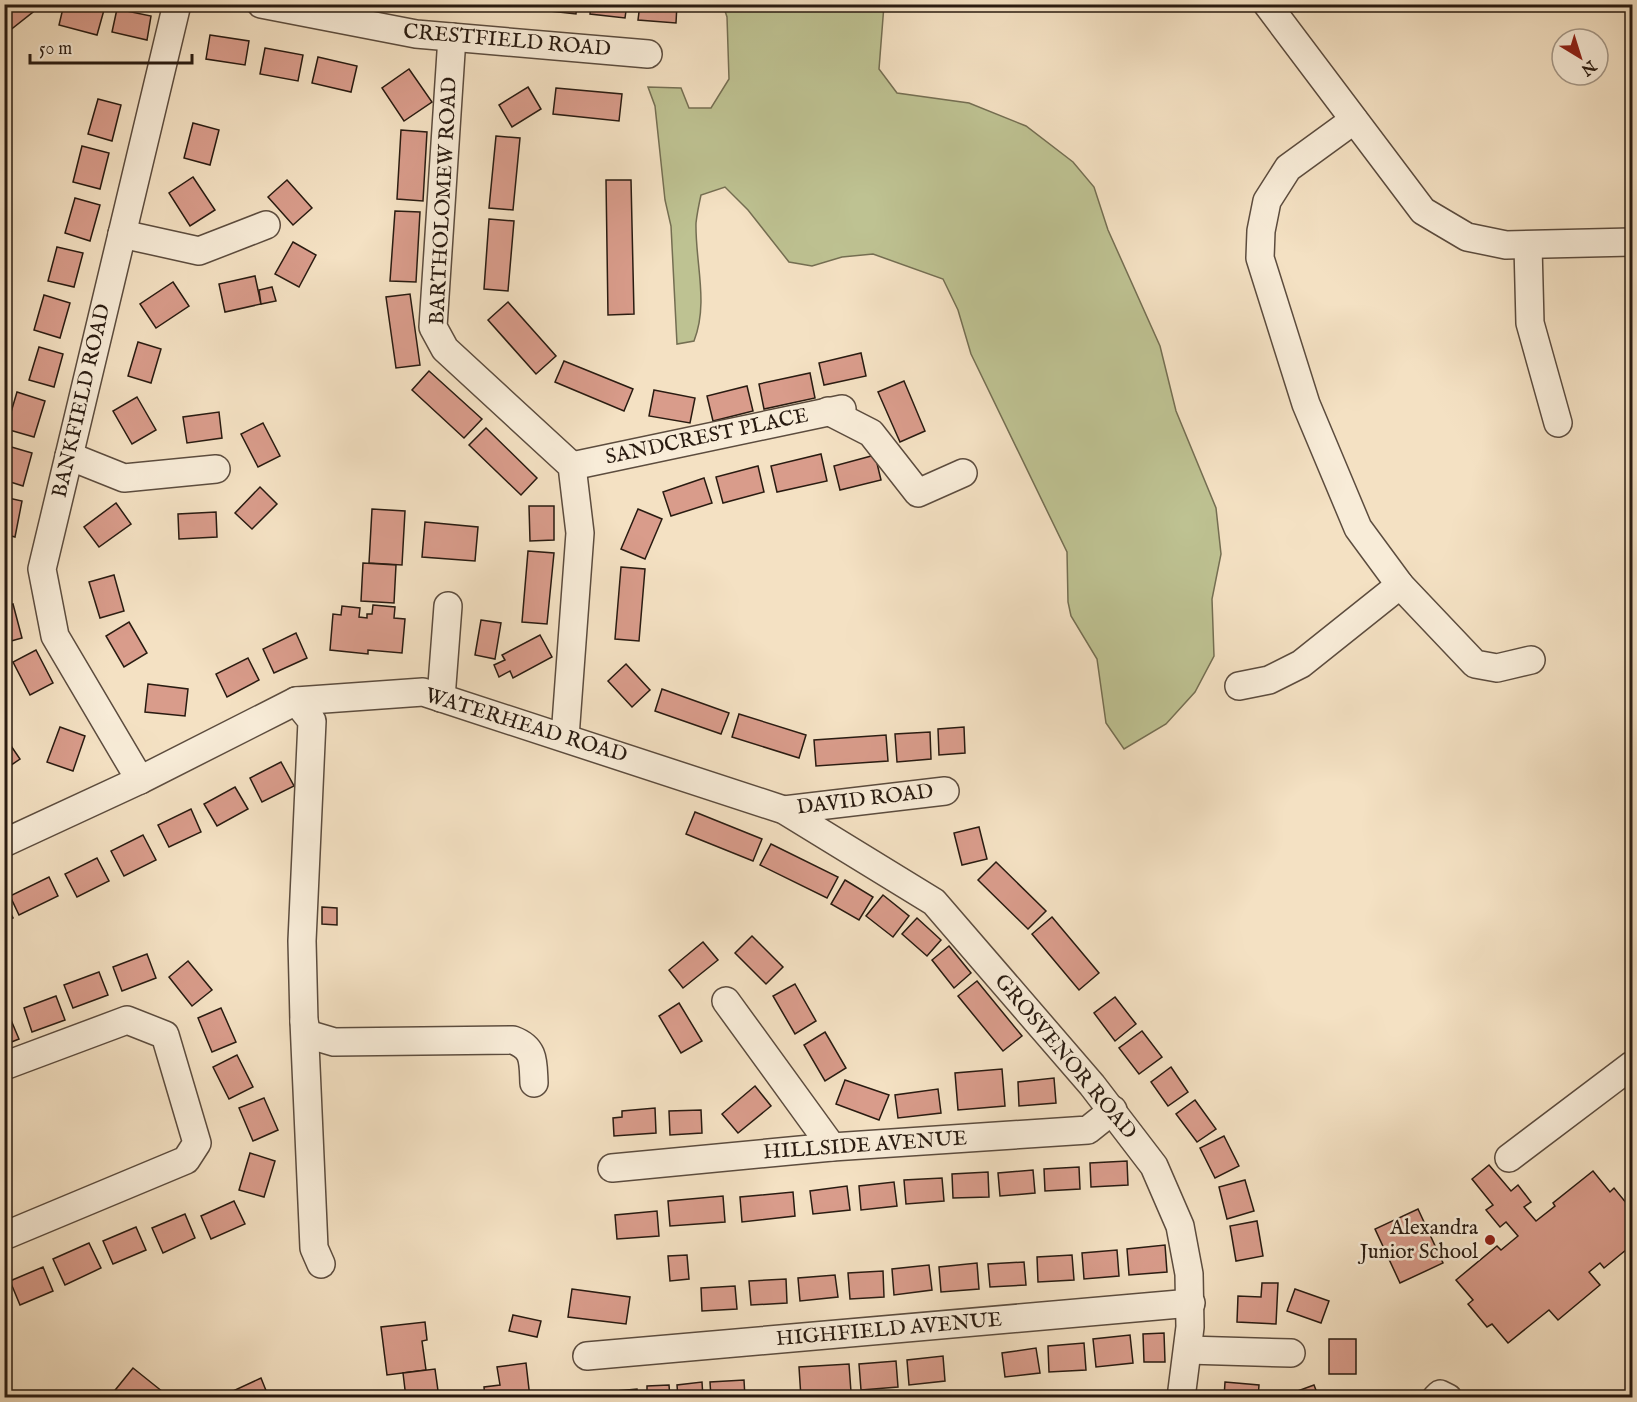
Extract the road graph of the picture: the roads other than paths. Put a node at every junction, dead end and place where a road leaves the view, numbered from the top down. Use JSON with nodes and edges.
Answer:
{"nodes":[{"id":1,"x":177,"y":4,"type":"edge"},
{"id":2,"x":261,"y":4,"type":"edge"},
{"id":3,"x":1267,"y":4,"type":"edge"},
{"id":4,"x":452,"y":37,"type":"junction"},
{"id":5,"x":648,"y":54,"type":"dead end"},
{"id":6,"x":1354,"y":120,"type":"junction"},
{"id":7,"x":266,"y":225,"type":"dead end"},
{"id":8,"x":122,"y":234,"type":"junction"},
{"id":9,"x":1632,"y":242,"type":"edge"},
{"id":10,"x":1528,"y":246,"type":"junction"},
{"id":11,"x":1558,"y":423,"type":"dead end"},
{"id":12,"x":69,"y":456,"type":"junction"},
{"id":13,"x":572,"y":466,"type":"junction"},
{"id":14,"x":216,"y":469,"type":"dead end"},
{"id":15,"x":963,"y":473,"type":"dead end"},
{"id":16,"x":1400,"y":585,"type":"junction"},
{"id":17,"x":448,"y":606,"type":"dead end"},
{"id":18,"x":1531,"y":660,"type":"dead end"},
{"id":19,"x":1239,"y":687,"type":"dead end"},
{"id":20,"x":441,"y":698,"type":"junction"},
{"id":21,"x":296,"y":701,"type":"junction"},
{"id":22,"x":565,"y":737,"type":"junction"},
{"id":23,"x":140,"y":780,"type":"junction"},
{"id":24,"x":945,"y":790,"type":"dead end"},
{"id":25,"x":784,"y":810,"type":"junction"},
{"id":26,"x":4,"y":843,"type":"edge"},
{"id":27,"x":726,"y":1001,"type":"dead end"},
{"id":28,"x":304,"y":1022,"type":"junction"},
{"id":29,"x":1632,"y":1065,"type":"edge"},
{"id":30,"x":4,"y":1066,"type":"edge"},
{"id":31,"x":534,"y":1083,"type":"dead end"},
{"id":32,"x":1113,"y":1110,"type":"junction"},
{"id":33,"x":832,"y":1147,"type":"junction"},
{"id":34,"x":1509,"y":1158,"type":"dead end"},
{"id":35,"x":612,"y":1168,"type":"dead end"},
{"id":36,"x":4,"y":1236,"type":"edge"},
{"id":37,"x":321,"y":1264,"type":"dead end"},
{"id":38,"x":1191,"y":1303,"type":"junction"},
{"id":39,"x":1188,"y":1350,"type":"junction"},
{"id":40,"x":1291,"y":1353,"type":"dead end"},
{"id":41,"x":587,"y":1356,"type":"dead end"},
{"id":42,"x":1181,"y":1398,"type":"edge"},
{"id":43,"x":1436,"y":1398,"type":"edge"},
{"id":44,"x":1448,"y":1398,"type":"edge"}],
"edges":[{"from":1,"to":8,"type":"street","name":"BANKFIELD ROAD"},
{"from":2,"to":4,"type":"street","name":"CRESTFIELD ROAD"},
{"from":3,"to":6,"type":"street"},
{"from":4,"to":5,"type":"street","name":"CRESTFIELD ROAD"},
{"from":4,"to":13,"type":"street","name":"BARTHOLOMEW ROAD"},
{"from":6,"to":10,"type":"street"},
{"from":6,"to":16,"type":"street"},
{"from":7,"to":8,"type":"street"},
{"from":8,"to":12,"type":"street","name":"BANKFIELD ROAD"},
{"from":9,"to":10,"type":"street"},
{"from":10,"to":11,"type":"street"},
{"from":12,"to":14,"type":"street"},
{"from":12,"to":23,"type":"street","name":"BANKFIELD ROAD"},
{"from":13,"to":15,"type":"street","name":"SANDCREST PLACE"},
{"from":13,"to":22,"type":"street"},
{"from":16,"to":18,"type":"street"},
{"from":16,"to":19,"type":"street"},
{"from":17,"to":20,"type":"street"},
{"from":20,"to":21,"type":"street","name":"WATERHEAD ROAD"},
{"from":20,"to":22,"type":"street","name":"WATERHEAD ROAD"},
{"from":21,"to":23,"type":"street","name":"WATERHEAD ROAD"},
{"from":21,"to":28,"type":"street"},
{"from":22,"to":25,"type":"street","name":"WATERHEAD ROAD"},
{"from":23,"to":26,"type":"street","name":"WATERHEAD ROAD"},
{"from":24,"to":25,"type":"street","name":"DAVID ROAD"},
{"from":25,"to":32,"type":"street","name":"GROSVENOR ROAD"},
{"from":27,"to":33,"type":"street"},
{"from":28,"to":31,"type":"street"},
{"from":28,"to":37,"type":"street"},
{"from":29,"to":34,"type":"street"},
{"from":30,"to":36,"type":"street"},
{"from":32,"to":33,"type":"street","name":"HILLSIDE AVENUE"},
{"from":32,"to":38,"type":"street","name":"GROSVENOR ROAD"},
{"from":33,"to":35,"type":"street","name":"HILLSIDE AVENUE"},
{"from":38,"to":39,"type":"street","name":"GROSVENOR ROAD"},
{"from":38,"to":41,"type":"street","name":"HIGHFIELD AVENUE"},
{"from":39,"to":40,"type":"street"},
{"from":39,"to":42,"type":"street","name":"GROSVENOR ROAD"},
{"from":43,"to":44,"type":"street"}]}
